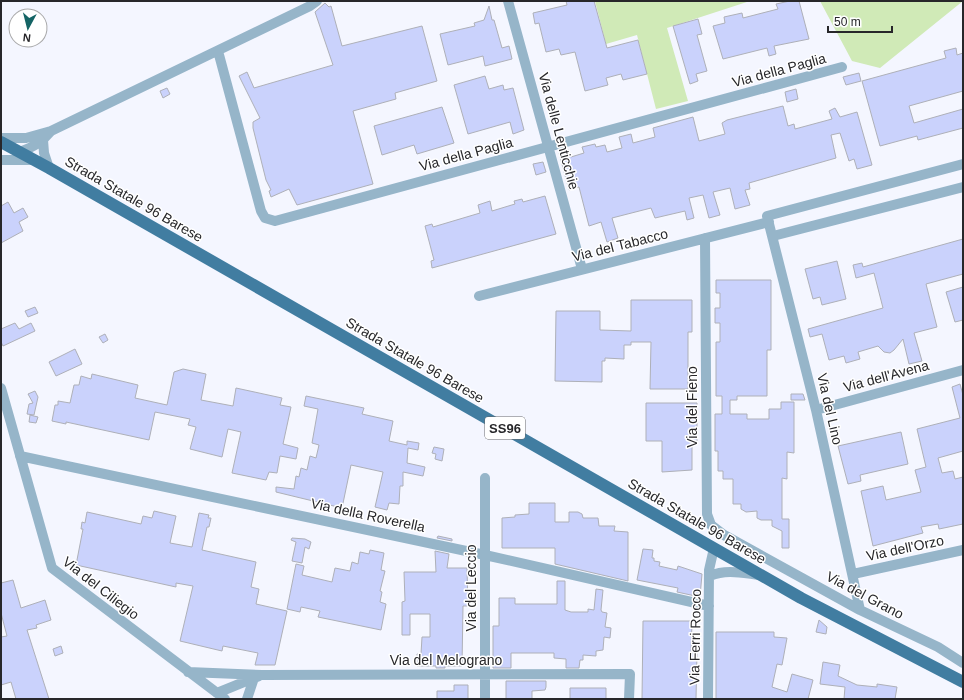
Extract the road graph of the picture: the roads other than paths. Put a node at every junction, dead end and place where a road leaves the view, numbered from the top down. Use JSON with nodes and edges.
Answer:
{"nodes":[{"id":1,"x":317,"y":1,"type":"edge"},
{"id":2,"x":508,"y":1,"type":"edge"},
{"id":3,"x":218,"y":51,"type":"junction"},
{"id":4,"x":842,"y":67,"type":"dead end"},
{"id":5,"x":51,"y":131,"type":"junction"},
{"id":6,"x":26,"y":138,"type":"junction"},
{"id":7,"x":43,"y":140,"type":"junction"},
{"id":8,"x":3,"y":144,"type":"edge"},
{"id":9,"x":549,"y":146,"type":"junction"},
{"id":10,"x":20,"y":152,"type":"junction"},
{"id":11,"x":4,"y":160,"type":"edge"},
{"id":12,"x":37,"y":161,"type":"junction"},
{"id":13,"x":963,"y":164,"type":"edge"},
{"id":14,"x":50,"y":168,"type":"junction"},
{"id":15,"x":963,"y":187,"type":"edge"},
{"id":16,"x":768,"y":219,"type":"junction"},
{"id":17,"x":773,"y":236,"type":"junction"},
{"id":18,"x":704,"y":238,"type":"junction"},
{"id":19,"x":582,"y":270,"type":"junction"},
{"id":20,"x":479,"y":296,"type":"dead end"},
{"id":21,"x":963,"y":370,"type":"edge"},
{"id":22,"x":1,"y":388,"type":"edge"},
{"id":23,"x":816,"y":410,"type":"junction"},
{"id":24,"x":20,"y":456,"type":"junction"},
{"id":25,"x":485,"y":478,"type":"dead end"},
{"id":26,"x":714,"y":548,"type":"junction"},
{"id":27,"x":963,"y":550,"type":"edge"},
{"id":28,"x":753,"y":551,"type":"junction"},
{"id":29,"x":485,"y":555,"type":"junction"},
{"id":30,"x":726,"y":555,"type":"junction"},
{"id":31,"x":743,"y":564,"type":"junction"},
{"id":32,"x":714,"y":574,"type":"junction"},
{"id":33,"x":853,"y":574,"type":"junction"},
{"id":34,"x":762,"y":575,"type":"junction"},
{"id":35,"x":709,"y":606,"type":"junction"},
{"id":36,"x":860,"y":610,"type":"junction"},
{"id":37,"x":963,"y":663,"type":"edge"},
{"id":38,"x":188,"y":672,"type":"junction"},
{"id":39,"x":485,"y":674,"type":"junction"},
{"id":40,"x":258,"y":676,"type":"junction"},
{"id":41,"x":963,"y":682,"type":"edge"},
{"id":42,"x":221,"y":696,"type":"edge"},
{"id":43,"x":247,"y":699,"type":"edge"},
{"id":44,"x":485,"y":699,"type":"edge"},
{"id":45,"x":629,"y":699,"type":"edge"},
{"id":46,"x":708,"y":699,"type":"edge"}],
"edges":[{"from":1,"to":3,"type":"street"},
{"from":2,"to":9,"type":"street","name":"Via delle Lenticchie"},
{"from":3,"to":5,"type":"street"},
{"from":3,"to":9,"type":"street","name":"Via della Paglia"},
{"from":4,"to":9,"type":"street","name":"Via della Paglia"},
{"from":5,"to":6,"type":"street"},
{"from":5,"to":7,"type":"street"},
{"from":6,"to":8,"type":"street"},
{"from":6,"to":10,"type":"street"},
{"from":7,"to":10,"type":"street"},
{"from":7,"to":14,"type":"street"},
{"from":8,"to":10,"type":"main road","name":"Strada Statale 96 Barese","number":"SS96"},
{"from":8,"to":11,"type":"street"},
{"from":9,"to":19,"type":"street","name":"Via delle Lenticchie"},
{"from":10,"to":12,"type":"main road","name":"Strada Statale 96 Barese","number":"SS96"},
{"from":11,"to":12,"type":"street"},
{"from":12,"to":14,"type":"main road","name":"Strada Statale 96 Barese","number":"SS96"},
{"from":13,"to":16,"type":"street","name":"Via del Tabacco"},
{"from":14,"to":26,"type":"main road","name":"Strada Statale 96 Barese","number":"SS96"},
{"from":15,"to":17,"type":"street"},
{"from":16,"to":17,"type":"street","name":"Via del Lino"},
{"from":16,"to":18,"type":"street","name":"Via del Tabacco"},
{"from":17,"to":23,"type":"street","name":"Via del Lino"},
{"from":18,"to":19,"type":"street","name":"Via del Tabacco"},
{"from":18,"to":28,"type":"street","name":"Via del Fieno"},
{"from":19,"to":20,"type":"street","name":"Via del Tabacco"},
{"from":21,"to":23,"type":"street","name":"Via dell'Avena"},
{"from":22,"to":24,"type":"street","name":"Via del Ciliegio"},
{"from":23,"to":33,"type":"street","name":"Via del Lino"},
{"from":24,"to":29,"type":"street","name":"Via della Roverella"},
{"from":24,"to":38,"type":"street","name":"Via del Ciliegio"},
{"from":25,"to":29,"type":"street","name":"Via del Leccio"},
{"from":26,"to":30,"type":"main road","name":"Strada Statale 96 Barese","number":"SS96"},
{"from":26,"to":32,"type":"street"},
{"from":27,"to":33,"type":"street","name":"Via dell'Orzo"},
{"from":28,"to":31,"type":"street"},
{"from":28,"to":36,"type":"street","name":"Via del Grano"},
{"from":29,"to":35,"type":"street","name":"Via della Roverella"},
{"from":29,"to":39,"type":"street","name":"Via del Leccio"},
{"from":30,"to":31,"type":"main road","name":"Strada Statale 96 Barese","number":"SS96"},
{"from":30,"to":32,"type":"street"},
{"from":31,"to":34,"type":"main road","name":"Strada Statale 96 Barese","number":"SS96"},
{"from":32,"to":34,"type":"street"},
{"from":32,"to":35,"type":"street","name":"Via Ferri Rocco"},
{"from":33,"to":36,"type":"street","name":"Via del Lino"},
{"from":34,"to":41,"type":"main road","name":"Strada Statale 96 Barese","number":"SS96"},
{"from":35,"to":46,"type":"street","name":"Via Ferri Rocco"},
{"from":36,"to":37,"type":"street","name":"Via del Grano"},
{"from":38,"to":40,"type":"street","name":"Via del Melograno"},
{"from":38,"to":42,"type":"street","name":"Via del Ciliegio"},
{"from":39,"to":40,"type":"street","name":"Via del Melograno"},
{"from":39,"to":44,"type":"street","name":"Via del Leccio"},
{"from":39,"to":45,"type":"street","name":"Via del Melograno"},
{"from":40,"to":42,"type":"street"},
{"from":40,"to":43,"type":"street"}]}
